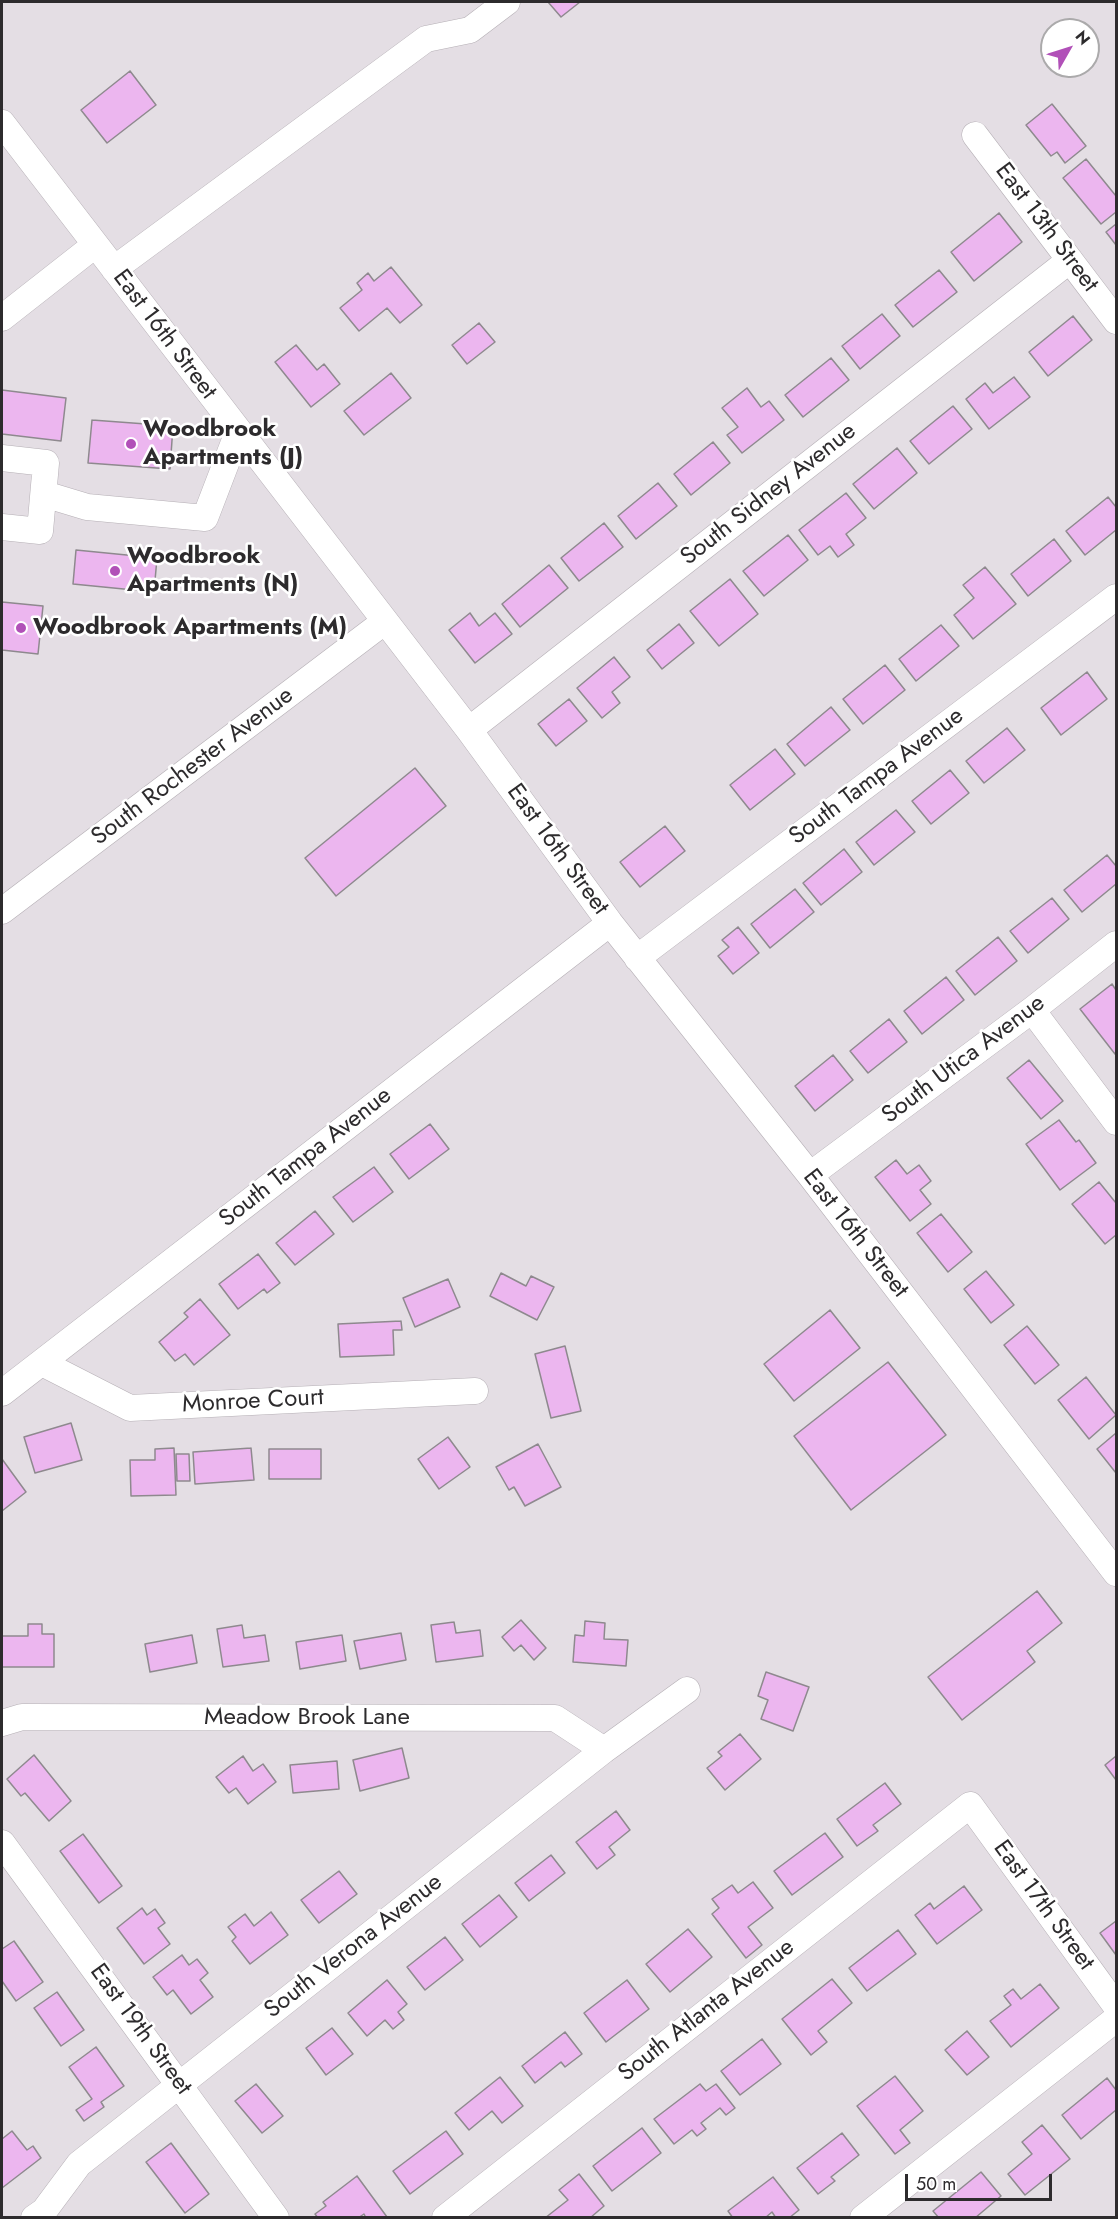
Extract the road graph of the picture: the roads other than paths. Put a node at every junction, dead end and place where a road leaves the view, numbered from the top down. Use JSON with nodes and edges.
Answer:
{"nodes":[{"id":1,"x":507,"y":2,"type":"edge"},
{"id":2,"x":2,"y":123,"type":"edge"},
{"id":3,"x":975,"y":135,"type":"dead end"},
{"id":4,"x":95,"y":245,"type":"junction"},
{"id":5,"x":1070,"y":260,"type":"junction"},
{"id":6,"x":114,"y":269,"type":"junction"},
{"id":7,"x":2,"y":318,"type":"edge"},
{"id":8,"x":1116,"y":321,"type":"edge"},
{"id":9,"x":238,"y":432,"type":"junction"},
{"id":10,"x":2,"y":458,"type":"edge"},
{"id":11,"x":44,"y":494,"type":"junction"},
{"id":12,"x":2,"y":527,"type":"edge"},
{"id":13,"x":1116,"y":597,"type":"edge"},
{"id":14,"x":384,"y":622,"type":"junction"},
{"id":15,"x":469,"y":730,"type":"junction"},
{"id":16,"x":2,"y":911,"type":"edge"},
{"id":17,"x":610,"y":923,"type":"junction"},
{"id":18,"x":1116,"y":944,"type":"edge"},
{"id":19,"x":637,"y":958,"type":"junction"},
{"id":20,"x":1032,"y":1010,"type":"junction"},
{"id":21,"x":1116,"y":1122,"type":"edge"},
{"id":22,"x":810,"y":1175,"type":"junction"},
{"id":23,"x":42,"y":1363,"type":"junction"},
{"id":24,"x":475,"y":1390,"type":"dead end"},
{"id":25,"x":2,"y":1393,"type":"edge"},
{"id":26,"x":1116,"y":1573,"type":"edge"},
{"id":27,"x":687,"y":1690,"type":"dead end"},
{"id":28,"x":2,"y":1723,"type":"edge"},
{"id":29,"x":604,"y":1750,"type":"junction"},
{"id":30,"x":970,"y":1806,"type":"joint"},
{"id":31,"x":2,"y":1843,"type":"edge"},
{"id":32,"x":1116,"y":2006,"type":"edge"},
{"id":33,"x":1116,"y":2019,"type":"edge"},
{"id":34,"x":180,"y":2085,"type":"junction"},
{"id":35,"x":34,"y":2217,"type":"edge"},
{"id":36,"x":276,"y":2217,"type":"edge"},
{"id":37,"x":445,"y":2217,"type":"edge"},
{"id":38,"x":863,"y":2217,"type":"edge"}],
"edges":[{"from":1,"to":6,"type":"street"},
{"from":2,"to":4,"type":"street","name":"East 16th Street"},
{"from":3,"to":5,"type":"street","name":"East 13th Street"},
{"from":4,"to":6,"type":"street","name":"East 16th Street"},
{"from":4,"to":7,"type":"street"},
{"from":5,"to":8,"type":"street","name":"East 13th Street"},
{"from":5,"to":15,"type":"street","name":"South Sidney Avenue"},
{"from":6,"to":9,"type":"street","name":"East 16th Street"},
{"from":9,"to":11,"type":"street"},
{"from":9,"to":14,"type":"street","name":"East 16th Street"},
{"from":10,"to":11,"type":"street"},
{"from":11,"to":12,"type":"street"},
{"from":13,"to":19,"type":"street","name":"South Tampa Avenue"},
{"from":14,"to":15,"type":"street","name":"East 16th Street"},
{"from":14,"to":16,"type":"street","name":"South Rochester Avenue"},
{"from":15,"to":17,"type":"street","name":"East 16th Street"},
{"from":17,"to":19,"type":"street","name":"East 16th Street"},
{"from":17,"to":23,"type":"street","name":"South Tampa Avenue"},
{"from":18,"to":20,"type":"street","name":"South Utica Avenue"},
{"from":19,"to":22,"type":"street","name":"East 16th Street"},
{"from":20,"to":21,"type":"street"},
{"from":20,"to":22,"type":"street","name":"South Utica Avenue"},
{"from":22,"to":26,"type":"street","name":"East 16th Street"},
{"from":23,"to":24,"type":"street","name":"Monroe Court"},
{"from":23,"to":25,"type":"street","name":"South Tampa Avenue"},
{"from":27,"to":29,"type":"street","name":"South Verona Avenue"},
{"from":28,"to":29,"type":"street","name":"Meadow Brook Lane"},
{"from":29,"to":34,"type":"street","name":"South Verona Avenue"},
{"from":30,"to":32,"type":"street","name":"East 17th Street"},
{"from":30,"to":37,"type":"street","name":"South Atlanta Avenue"},
{"from":31,"to":34,"type":"street","name":"East 19th Street"},
{"from":33,"to":38,"type":"street"},
{"from":34,"to":35,"type":"street","name":"South Verona Avenue"},
{"from":34,"to":36,"type":"street","name":"East 19th Street"}]}
